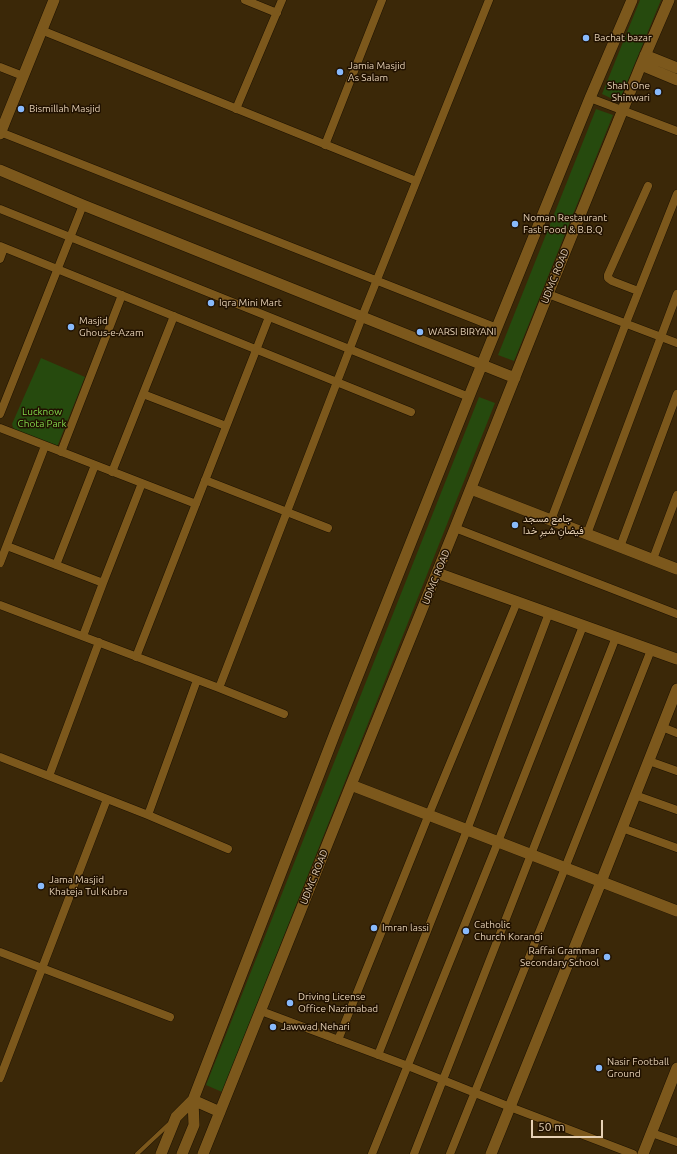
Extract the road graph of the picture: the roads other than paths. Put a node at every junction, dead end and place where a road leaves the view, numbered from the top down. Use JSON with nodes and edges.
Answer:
{"nodes":[{"id":1,"x":54,"y":0,"type":"edge"},
{"id":2,"x":245,"y":0,"type":"edge"},
{"id":3,"x":282,"y":0,"type":"edge"},
{"id":4,"x":382,"y":0,"type":"edge"},
{"id":5,"x":488,"y":0,"type":"edge"},
{"id":6,"x":632,"y":0,"type":"edge"},
{"id":7,"x":669,"y":0,"type":"edge"},
{"id":8,"x":277,"y":13,"type":"junction"},
{"id":9,"x":41,"y":30,"type":"junction"},
{"id":10,"x":643,"y":60,"type":"junction"},
{"id":11,"x":0,"y":67,"type":"edge"},
{"id":12,"x":677,"y":68,"type":"edge"},
{"id":13,"x":23,"y":76,"type":"junction"},
{"id":14,"x":677,"y":80,"type":"edge"},
{"id":15,"x":590,"y":98,"type":"junction"},
{"id":16,"x":236,"y":109,"type":"junction"},
{"id":17,"x":623,"y":110,"type":"junction"},
{"id":18,"x":677,"y":131,"type":"edge"},
{"id":19,"x":0,"y":133,"type":"edge"},
{"id":20,"x":326,"y":144,"type":"junction"},
{"id":21,"x":0,"y":170,"type":"edge"},
{"id":22,"x":416,"y":181,"type":"junction"},
{"id":23,"x":648,"y":186,"type":"dead end"},
{"id":24,"x":677,"y":194,"type":"edge"},
{"id":25,"x":83,"y":205,"type":"junction"},
{"id":26,"x":0,"y":209,"type":"edge"},
{"id":27,"x":70,"y":237,"type":"junction"},
{"id":28,"x":2,"y":247,"type":"edge"},
{"id":29,"x":0,"y":259,"type":"edge"},
{"id":30,"x":57,"y":269,"type":"junction"},
{"id":31,"x":377,"y":281,"type":"junction"},
{"id":32,"x":638,"y":292,"type":"junction"},
{"id":33,"x":548,"y":294,"type":"junction"},
{"id":34,"x":677,"y":294,"type":"edge"},
{"id":35,"x":122,"y":295,"type":"junction"},
{"id":36,"x":174,"y":316,"type":"junction"},
{"id":37,"x":269,"y":316,"type":"junction"},
{"id":38,"x":362,"y":317,"type":"junction"},
{"id":39,"x":626,"y":323,"type":"junction"},
{"id":40,"x":497,"y":328,"type":"junction"},
{"id":41,"x":660,"y":337,"type":"junction"},
{"id":42,"x":677,"y":343,"type":"edge"},
{"id":43,"x":256,"y":349,"type":"junction"},
{"id":44,"x":350,"y":349,"type":"junction"},
{"id":45,"x":482,"y":365,"type":"junction"},
{"id":46,"x":515,"y":378,"type":"junction"},
{"id":47,"x":337,"y":382,"type":"junction"},
{"id":48,"x":143,"y":394,"type":"junction"},
{"id":49,"x":677,"y":394,"type":"edge"},
{"id":50,"x":469,"y":397,"type":"junction"},
{"id":51,"x":411,"y":412,"type":"dead end"},
{"id":52,"x":0,"y":414,"type":"edge"},
{"id":53,"x":226,"y":426,"type":"junction"},
{"id":54,"x":0,"y":428,"type":"edge"},
{"id":55,"x":45,"y":446,"type":"junction"},
{"id":56,"x":61,"y":452,"type":"junction"},
{"id":57,"x":95,"y":465,"type":"junction"},
{"id":58,"x":112,"y":472,"type":"junction"},
{"id":59,"x":205,"y":480,"type":"junction"},
{"id":60,"x":142,"y":483,"type":"junction"},
{"id":61,"x":471,"y":489,"type":"junction"},
{"id":62,"x":677,"y":495,"type":"edge"},
{"id":63,"x":196,"y":504,"type":"junction"},
{"id":64,"x":287,"y":512,"type":"junction"},
{"id":65,"x":551,"y":520,"type":"junction"},
{"id":66,"x":328,"y":528,"type":"dead end"},
{"id":67,"x":456,"y":528,"type":"junction"},
{"id":68,"x":587,"y":534,"type":"junction"},
{"id":69,"x":7,"y":546,"type":"junction"},
{"id":70,"x":620,"y":547,"type":"junction"},
{"id":71,"x":653,"y":559,"type":"junction"},
{"id":72,"x":0,"y":564,"type":"edge"},
{"id":73,"x":56,"y":565,"type":"junction"},
{"id":74,"x":677,"y":569,"type":"edge"},
{"id":75,"x":437,"y":573,"type":"junction"},
{"id":76,"x":103,"y":584,"type":"junction"},
{"id":77,"x":517,"y":602,"type":"junction"},
{"id":78,"x":0,"y":605,"type":"edge"},
{"id":79,"x":549,"y":613,"type":"junction"},
{"id":80,"x":677,"y":614,"type":"edge"},
{"id":81,"x":583,"y":626,"type":"junction"},
{"id":82,"x":83,"y":636,"type":"junction"},
{"id":83,"x":616,"y":637,"type":"junction"},
{"id":84,"x":99,"y":642,"type":"junction"},
{"id":85,"x":651,"y":650,"type":"junction"},
{"id":86,"x":136,"y":657,"type":"junction"},
{"id":87,"x":677,"y":660,"type":"edge"},
{"id":88,"x":197,"y":680,"type":"junction"},
{"id":89,"x":219,"y":688,"type":"junction"},
{"id":90,"x":676,"y":694,"type":"edge"},
{"id":91,"x":284,"y":714,"type":"dead end"},
{"id":92,"x":662,"y":727,"type":"junction"},
{"id":93,"x":677,"y":733,"type":"edge"},
{"id":94,"x":0,"y":756,"type":"edge"},
{"id":95,"x":649,"y":761,"type":"junction"},
{"id":96,"x":677,"y":772,"type":"edge"},
{"id":97,"x":49,"y":776,"type":"junction"},
{"id":98,"x":350,"y":785,"type":"junction"},
{"id":99,"x":635,"y":795,"type":"junction"},
{"id":100,"x":106,"y":799,"type":"junction"},
{"id":101,"x":677,"y":810,"type":"edge"},
{"id":102,"x":429,"y":814,"type":"junction"},
{"id":103,"x":148,"y":815,"type":"junction"},
{"id":104,"x":622,"y":828,"type":"junction"},
{"id":105,"x":467,"y":830,"type":"junction"},
{"id":106,"x":498,"y":842,"type":"junction"},
{"id":107,"x":228,"y":848,"type":"dead end"},
{"id":108,"x":677,"y":848,"type":"edge"},
{"id":109,"x":532,"y":855,"type":"junction"},
{"id":110,"x":566,"y":868,"type":"junction"},
{"id":111,"x":601,"y":882,"type":"junction"},
{"id":112,"x":677,"y":911,"type":"edge"},
{"id":113,"x":0,"y":952,"type":"edge"},
{"id":114,"x":42,"y":968,"type":"junction"},
{"id":115,"x":261,"y":1011,"type":"junction"},
{"id":116,"x":170,"y":1018,"type":"dead end"},
{"id":117,"x":338,"y":1040,"type":"junction"},
{"id":118,"x":378,"y":1055,"type":"junction"},
{"id":119,"x":408,"y":1066,"type":"junction"},
{"id":120,"x":677,"y":1068,"type":"edge"},
{"id":121,"x":0,"y":1078,"type":"edge"},
{"id":122,"x":443,"y":1080,"type":"junction"},
{"id":123,"x":475,"y":1092,"type":"junction"},
{"id":124,"x":193,"y":1100,"type":"junction"},
{"id":125,"x":510,"y":1107,"type":"junction"},
{"id":126,"x":220,"y":1112,"type":"junction"},
{"id":127,"x":176,"y":1117,"type":"junction"},
{"id":128,"x":652,"y":1133,"type":"junction"},
{"id":129,"x":677,"y":1142,"type":"edge"},
{"id":130,"x":137,"y":1154,"type":"edge"},
{"id":131,"x":161,"y":1154,"type":"edge"},
{"id":132,"x":182,"y":1154,"type":"edge"},
{"id":133,"x":203,"y":1154,"type":"edge"},
{"id":134,"x":372,"y":1154,"type":"edge"},
{"id":135,"x":414,"y":1154,"type":"edge"},
{"id":136,"x":450,"y":1154,"type":"edge"},
{"id":137,"x":491,"y":1154,"type":"edge"},
{"id":138,"x":633,"y":1154,"type":"edge"},
{"id":139,"x":643,"y":1154,"type":"edge"}],
"edges":[{"from":1,"to":9,"type":"main road"},
{"from":2,"to":8,"type":"street"},
{"from":3,"to":8,"type":"street"},
{"from":4,"to":20,"type":"street"},
{"from":5,"to":22,"type":"street"},
{"from":6,"to":15,"type":"main road"},
{"from":7,"to":10,"type":"main road","name":"UDMC ROAD"},
{"from":8,"to":16,"type":"street"},
{"from":9,"to":13,"type":"main road"},
{"from":9,"to":16,"type":"street"},
{"from":10,"to":12,"type":"main road"},
{"from":10,"to":14,"type":"main road"},
{"from":10,"to":17,"type":"main road","name":"UDMC ROAD"},
{"from":11,"to":13,"type":"street"},
{"from":13,"to":19,"type":"main road"},
{"from":15,"to":17,"type":"street"},
{"from":15,"to":40,"type":"main road"},
{"from":16,"to":20,"type":"street"},
{"from":17,"to":18,"type":"street"},
{"from":17,"to":33,"type":"main road","name":"UDMC ROAD"},
{"from":19,"to":31,"type":"street"},
{"from":20,"to":22,"type":"street"},
{"from":21,"to":25,"type":"main road"},
{"from":22,"to":31,"type":"street"},
{"from":23,"to":32,"type":"street"},
{"from":24,"to":32,"type":"street"},
{"from":25,"to":27,"type":"street"},
{"from":25,"to":38,"type":"main road"},
{"from":26,"to":27,"type":"street"},
{"from":27,"to":30,"type":"street"},
{"from":27,"to":37,"type":"street"},
{"from":28,"to":29,"type":"street"},
{"from":28,"to":30,"type":"street"},
{"from":30,"to":35,"type":"street"},
{"from":30,"to":52,"type":"street"},
{"from":31,"to":38,"type":"street"},
{"from":31,"to":40,"type":"street"},
{"from":32,"to":39,"type":"street"},
{"from":33,"to":39,"type":"street"},
{"from":33,"to":46,"type":"main road","name":"UDMC ROAD"},
{"from":34,"to":41,"type":"street"},
{"from":35,"to":36,"type":"street"},
{"from":35,"to":56,"type":"street"},
{"from":36,"to":43,"type":"street"},
{"from":36,"to":48,"type":"street"},
{"from":37,"to":43,"type":"street"},
{"from":37,"to":44,"type":"street"},
{"from":38,"to":44,"type":"street"},
{"from":38,"to":45,"type":"main road"},
{"from":39,"to":41,"type":"street"},
{"from":39,"to":65,"type":"street"},
{"from":40,"to":45,"type":"main road"},
{"from":41,"to":42,"type":"street"},
{"from":41,"to":68,"type":"street"},
{"from":43,"to":47,"type":"street"},
{"from":43,"to":53,"type":"street"},
{"from":44,"to":47,"type":"street"},
{"from":44,"to":50,"type":"street"},
{"from":45,"to":46,"type":"main road"},
{"from":45,"to":50,"type":"main road"},
{"from":46,"to":61,"type":"main road","name":"UDMC ROAD"},
{"from":47,"to":51,"type":"street"},
{"from":47,"to":64,"type":"street"},
{"from":48,"to":53,"type":"street"},
{"from":48,"to":58,"type":"street"},
{"from":49,"to":70,"type":"street"},
{"from":50,"to":124,"type":"main road"},
{"from":53,"to":59,"type":"street"},
{"from":54,"to":55,"type":"street"},
{"from":55,"to":56,"type":"street"},
{"from":55,"to":69,"type":"street"},
{"from":56,"to":57,"type":"street"},
{"from":57,"to":58,"type":"street"},
{"from":57,"to":73,"type":"street"},
{"from":58,"to":60,"type":"street"},
{"from":59,"to":63,"type":"street"},
{"from":59,"to":64,"type":"street"},
{"from":60,"to":63,"type":"street"},
{"from":60,"to":76,"type":"street"},
{"from":61,"to":65,"type":"main road"},
{"from":61,"to":67,"type":"main road","name":"UDMC ROAD"},
{"from":62,"to":71,"type":"street"},
{"from":63,"to":86,"type":"street"},
{"from":64,"to":66,"type":"street"},
{"from":64,"to":89,"type":"street"},
{"from":65,"to":68,"type":"main road"},
{"from":67,"to":75,"type":"main road","name":"UDMC ROAD"},
{"from":67,"to":80,"type":"street"},
{"from":68,"to":70,"type":"main road"},
{"from":69,"to":72,"type":"street"},
{"from":69,"to":73,"type":"street"},
{"from":70,"to":71,"type":"main road"},
{"from":71,"to":74,"type":"main road"},
{"from":73,"to":76,"type":"street"},
{"from":75,"to":77,"type":"main road"},
{"from":75,"to":98,"type":"main road","name":"UDMC ROAD"},
{"from":76,"to":82,"type":"street"},
{"from":77,"to":79,"type":"main road"},
{"from":77,"to":102,"type":"street"},
{"from":78,"to":82,"type":"street"},
{"from":79,"to":81,"type":"main road"},
{"from":79,"to":105,"type":"street"},
{"from":81,"to":83,"type":"main road"},
{"from":81,"to":106,"type":"street"},
{"from":82,"to":84,"type":"street"},
{"from":83,"to":85,"type":"main road"},
{"from":83,"to":109,"type":"street"},
{"from":84,"to":86,"type":"street"},
{"from":84,"to":97,"type":"street"},
{"from":85,"to":87,"type":"main road"},
{"from":85,"to":110,"type":"street"},
{"from":86,"to":88,"type":"street"},
{"from":88,"to":89,"type":"street"},
{"from":88,"to":103,"type":"street"},
{"from":89,"to":91,"type":"street"},
{"from":90,"to":92,"type":"main road"},
{"from":92,"to":93,"type":"street"},
{"from":92,"to":95,"type":"main road"},
{"from":94,"to":97,"type":"street"},
{"from":95,"to":96,"type":"street"},
{"from":95,"to":99,"type":"main road"},
{"from":97,"to":100,"type":"street"},
{"from":98,"to":102,"type":"main road"},
{"from":98,"to":115,"type":"main road","name":"UDMC ROAD"},
{"from":99,"to":101,"type":"street"},
{"from":99,"to":104,"type":"main road"},
{"from":100,"to":103,"type":"street"},
{"from":100,"to":114,"type":"street"},
{"from":102,"to":105,"type":"main road"},
{"from":102,"to":117,"type":"street"},
{"from":103,"to":107,"type":"street"},
{"from":104,"to":108,"type":"street"},
{"from":104,"to":111,"type":"main road"},
{"from":105,"to":106,"type":"main road"},
{"from":105,"to":118,"type":"street"},
{"from":106,"to":109,"type":"main road"},
{"from":106,"to":119,"type":"street"},
{"from":109,"to":110,"type":"main road"},
{"from":109,"to":122,"type":"street"},
{"from":110,"to":111,"type":"main road"},
{"from":110,"to":123,"type":"street"},
{"from":111,"to":112,"type":"main road"},
{"from":111,"to":125,"type":"main road"},
{"from":113,"to":114,"type":"street"},
{"from":114,"to":116,"type":"street"},
{"from":114,"to":121,"type":"street"},
{"from":115,"to":117,"type":"street"},
{"from":115,"to":126,"type":"main road","name":"UDMC ROAD"},
{"from":117,"to":118,"type":"street"},
{"from":118,"to":119,"type":"street"},
{"from":119,"to":122,"type":"street"},
{"from":119,"to":134,"type":"street"},
{"from":120,"to":128,"type":"main road"},
{"from":122,"to":123,"type":"street"},
{"from":122,"to":135,"type":"street"},
{"from":123,"to":125,"type":"street"},
{"from":123,"to":136,"type":"street"},
{"from":124,"to":126,"type":"main road"},
{"from":124,"to":127,"type":"main road"},
{"from":124,"to":132,"type":"main road"},
{"from":125,"to":137,"type":"main road"},
{"from":125,"to":138,"type":"street"},
{"from":126,"to":133,"type":"main road","name":"UDMC ROAD"},
{"from":127,"to":130,"type":"lane"},
{"from":127,"to":131,"type":"main road"},
{"from":128,"to":129,"type":"street"},
{"from":128,"to":139,"type":"main road"}]}
